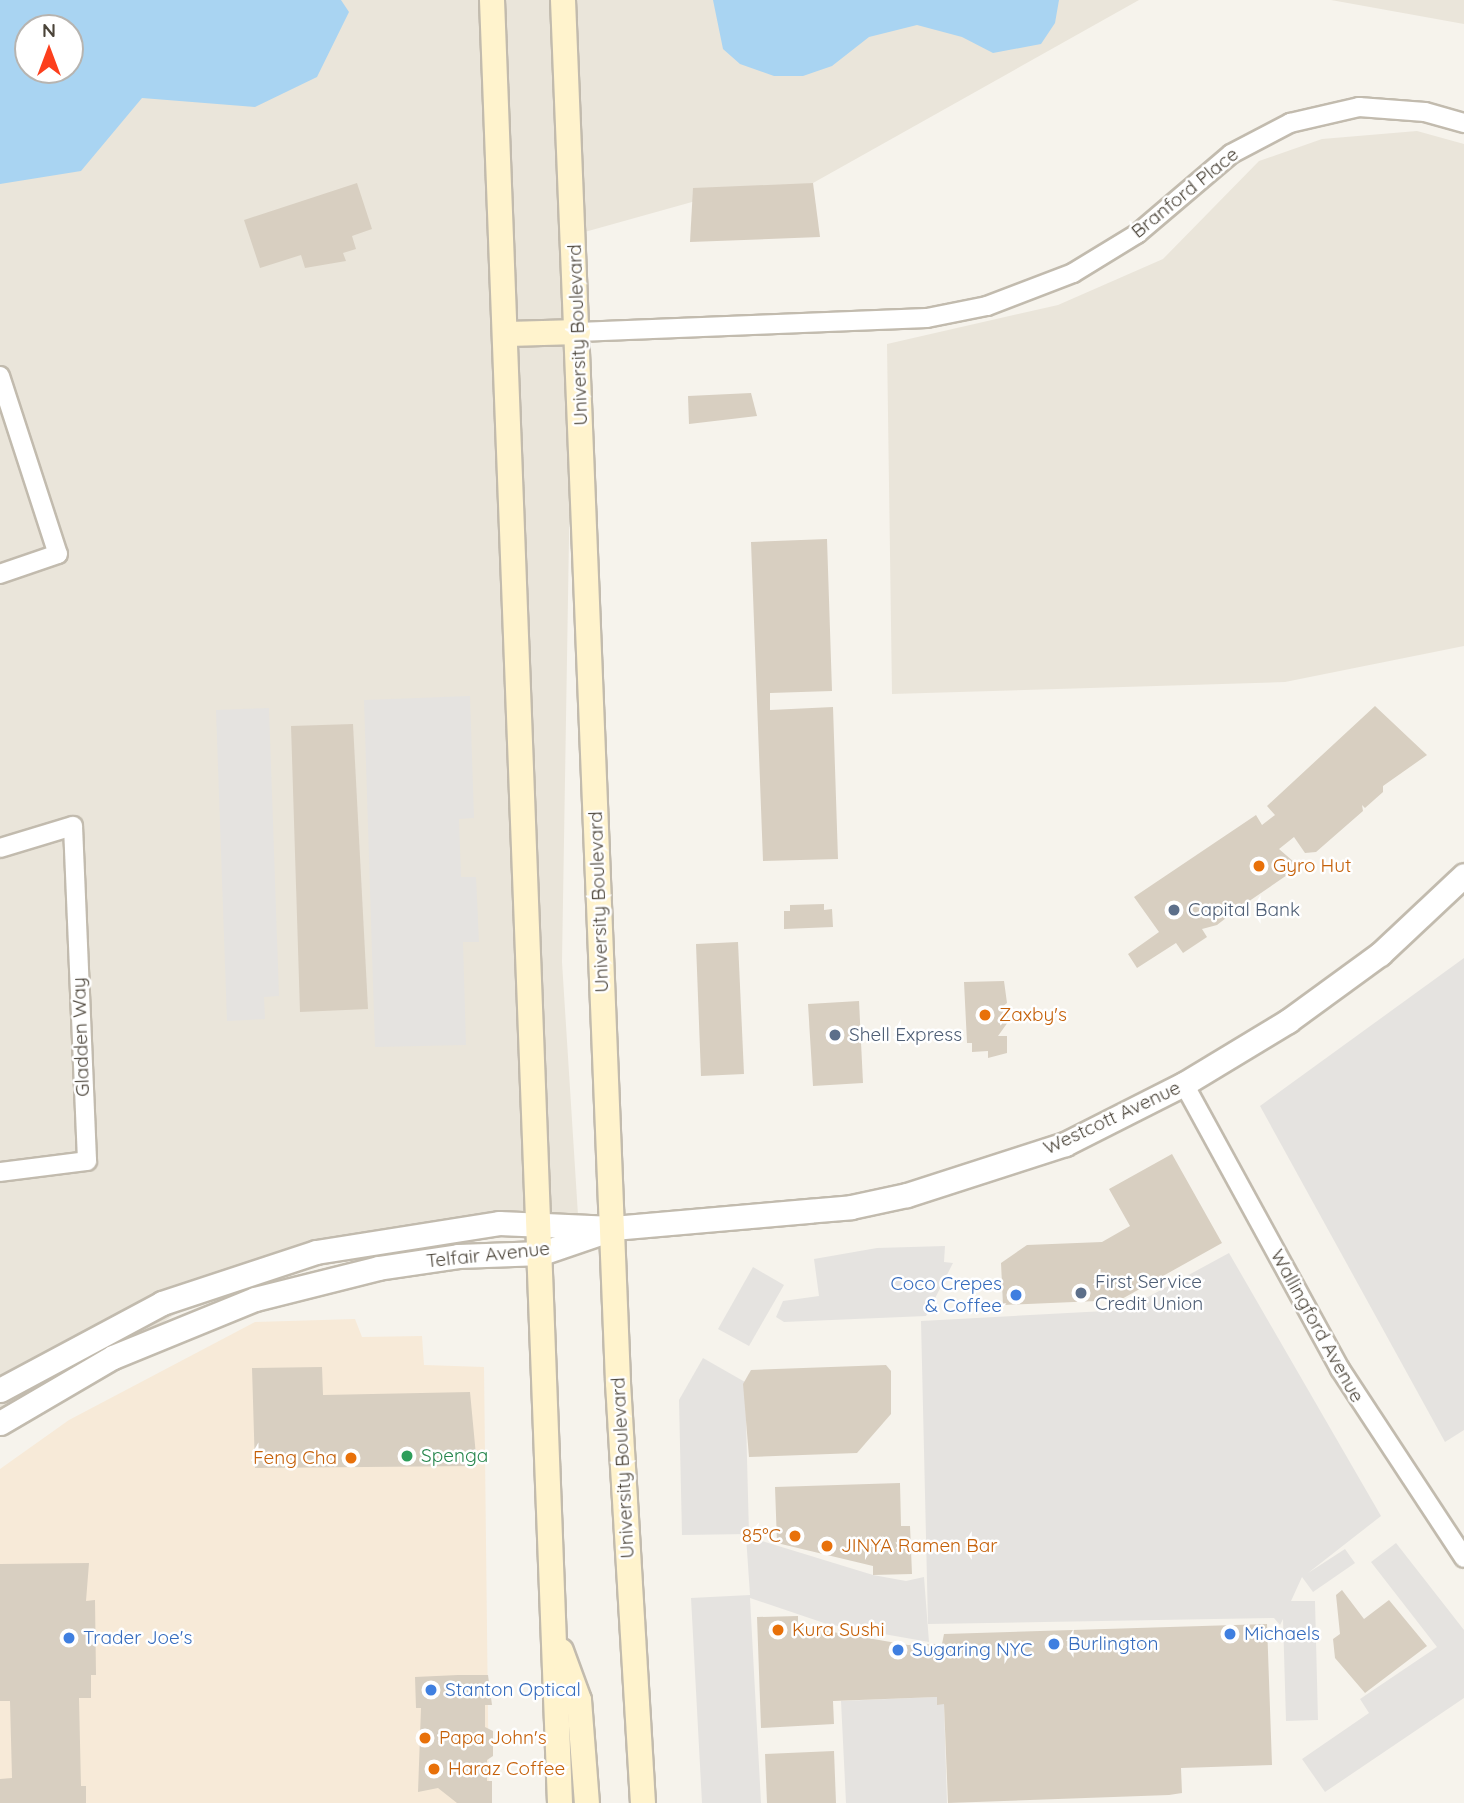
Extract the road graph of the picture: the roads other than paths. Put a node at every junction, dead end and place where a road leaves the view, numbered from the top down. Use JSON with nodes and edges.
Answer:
{"nodes":[{"id":1,"x":492,"y":0,"type":"edge"},
{"id":2,"x":563,"y":0,"type":"edge"},
{"id":3,"x":1464,"y":123,"type":"edge"},
{"id":4,"x":578,"y":332,"type":"junction"},
{"id":5,"x":508,"y":334,"type":"junction"},
{"id":6,"x":0,"y":376,"type":"edge"},
{"id":7,"x":0,"y":574,"type":"edge"},
{"id":8,"x":0,"y":848,"type":"edge"},
{"id":9,"x":1464,"y":875,"type":"edge"},
{"id":10,"x":1184,"y":1084,"type":"junction"},
{"id":11,"x":0,"y":1172,"type":"edge"},
{"id":12,"x":541,"y":1225,"type":"junction"},
{"id":13,"x":613,"y":1228,"type":"junction"},
{"id":14,"x":542,"y":1253,"type":"junction"},
{"id":15,"x":0,"y":1390,"type":"edge"},
{"id":16,"x":4,"y":1414,"type":"edge"},
{"id":17,"x":1464,"y":1558,"type":"edge"},
{"id":18,"x":553,"y":1631,"type":"junction"},
{"id":19,"x":560,"y":1803,"type":"edge"},
{"id":20,"x":586,"y":1803,"type":"edge"},
{"id":21,"x":643,"y":1803,"type":"edge"}],
"edges":[{"from":1,"to":5,"type":"main road"},
{"from":2,"to":4,"type":"main road","name":"University Boulevard"},
{"from":3,"to":4,"type":"street","name":"Branford Place"},
{"from":4,"to":5,"type":"main road"},
{"from":4,"to":13,"type":"main road","name":"University Boulevard"},
{"from":5,"to":12,"type":"main road"},
{"from":6,"to":7,"type":"street"},
{"from":8,"to":11,"type":"street","name":"Gladden Way"},
{"from":9,"to":10,"type":"street","name":"Westcott Avenue"},
{"from":10,"to":13,"type":"street","name":"Westcott Avenue"},
{"from":10,"to":17,"type":"street","name":"Wallingford Avenue"},
{"from":12,"to":13,"type":"street","name":"Telfair Avenue"},
{"from":12,"to":14,"type":"main road"},
{"from":12,"to":15,"type":"street","name":"Telfair Avenue"},
{"from":13,"to":14,"type":"street","name":"Telfair Avenue"},
{"from":13,"to":21,"type":"main road","name":"University Boulevard"},
{"from":14,"to":16,"type":"street","name":"Telfair Avenue"},
{"from":14,"to":18,"type":"main road"},
{"from":18,"to":19,"type":"main road"},
{"from":18,"to":20,"type":"main road"}]}
